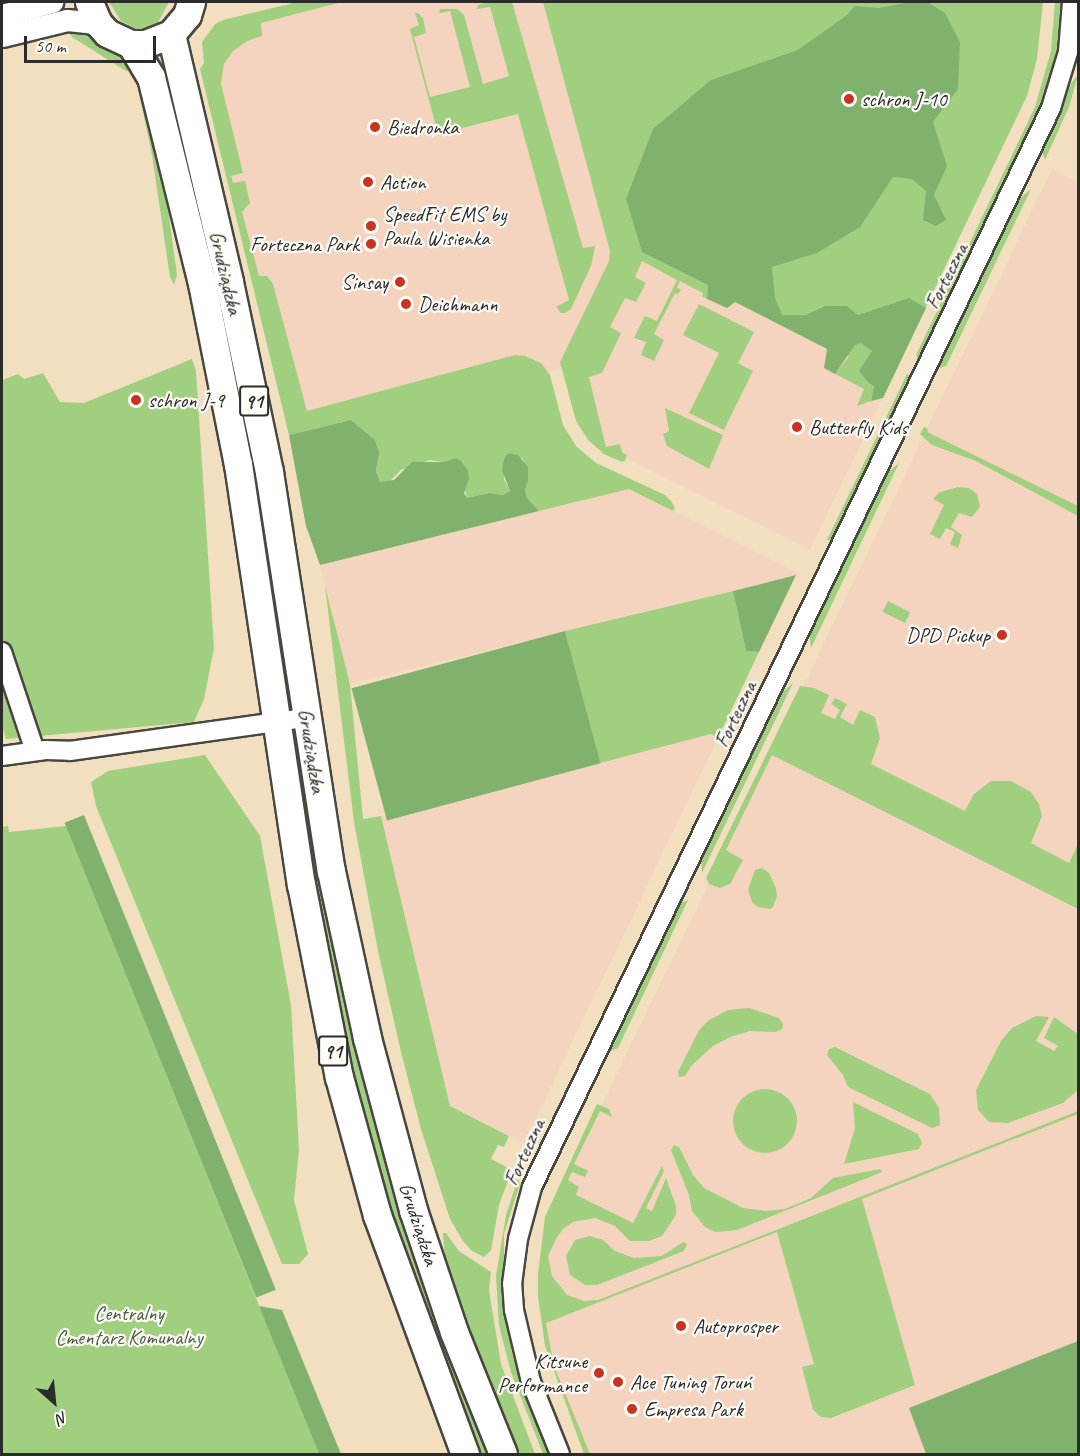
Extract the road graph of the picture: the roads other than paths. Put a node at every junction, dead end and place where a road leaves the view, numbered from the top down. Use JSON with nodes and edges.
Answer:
{"nodes":[{"id":1,"x":52,"y":2,"type":"edge"},
{"id":2,"x":192,"y":2,"type":"edge"},
{"id":3,"x":1072,"y":2,"type":"edge"},
{"id":4,"x":93,"y":12,"type":"edge"},
{"id":5,"x":2,"y":15,"type":"edge"},
{"id":6,"x":171,"y":34,"type":"junction"},
{"id":7,"x":2,"y":36,"type":"edge"},
{"id":8,"x":131,"y":44,"type":"junction"},
{"id":9,"x":2,"y":652,"type":"edge"},
{"id":10,"x":306,"y":718,"type":"junction"},
{"id":11,"x":276,"y":722,"type":"junction"},
{"id":12,"x":35,"y":751,"type":"junction"},
{"id":13,"x":2,"y":756,"type":"edge"},
{"id":14,"x":465,"y":1455,"type":"edge"},
{"id":15,"x":502,"y":1455,"type":"edge"},
{"id":16,"x":560,"y":1455,"type":"edge"}],
"edges":[{"from":1,"to":5,"type":"street"},
{"from":2,"to":6,"type":"main road"},
{"from":3,"to":16,"type":"street","name":"Forteczna"},
{"from":4,"to":7,"type":"street"},
{"from":4,"to":8,"type":"main road"},
{"from":6,"to":8,"type":"main road"},
{"from":6,"to":10,"type":"main road","name":"Grudziądzka","number":"91"},
{"from":8,"to":11,"type":"main road","name":"Grudziądzka","number":"91"},
{"from":9,"to":12,"type":"street"},
{"from":10,"to":11,"type":"street"},
{"from":10,"to":15,"type":"main road","name":"Grudziądzka","number":"91"},
{"from":11,"to":12,"type":"street"},
{"from":11,"to":14,"type":"main road","name":"Grudziądzka","number":"91"},
{"from":12,"to":13,"type":"street"}]}
